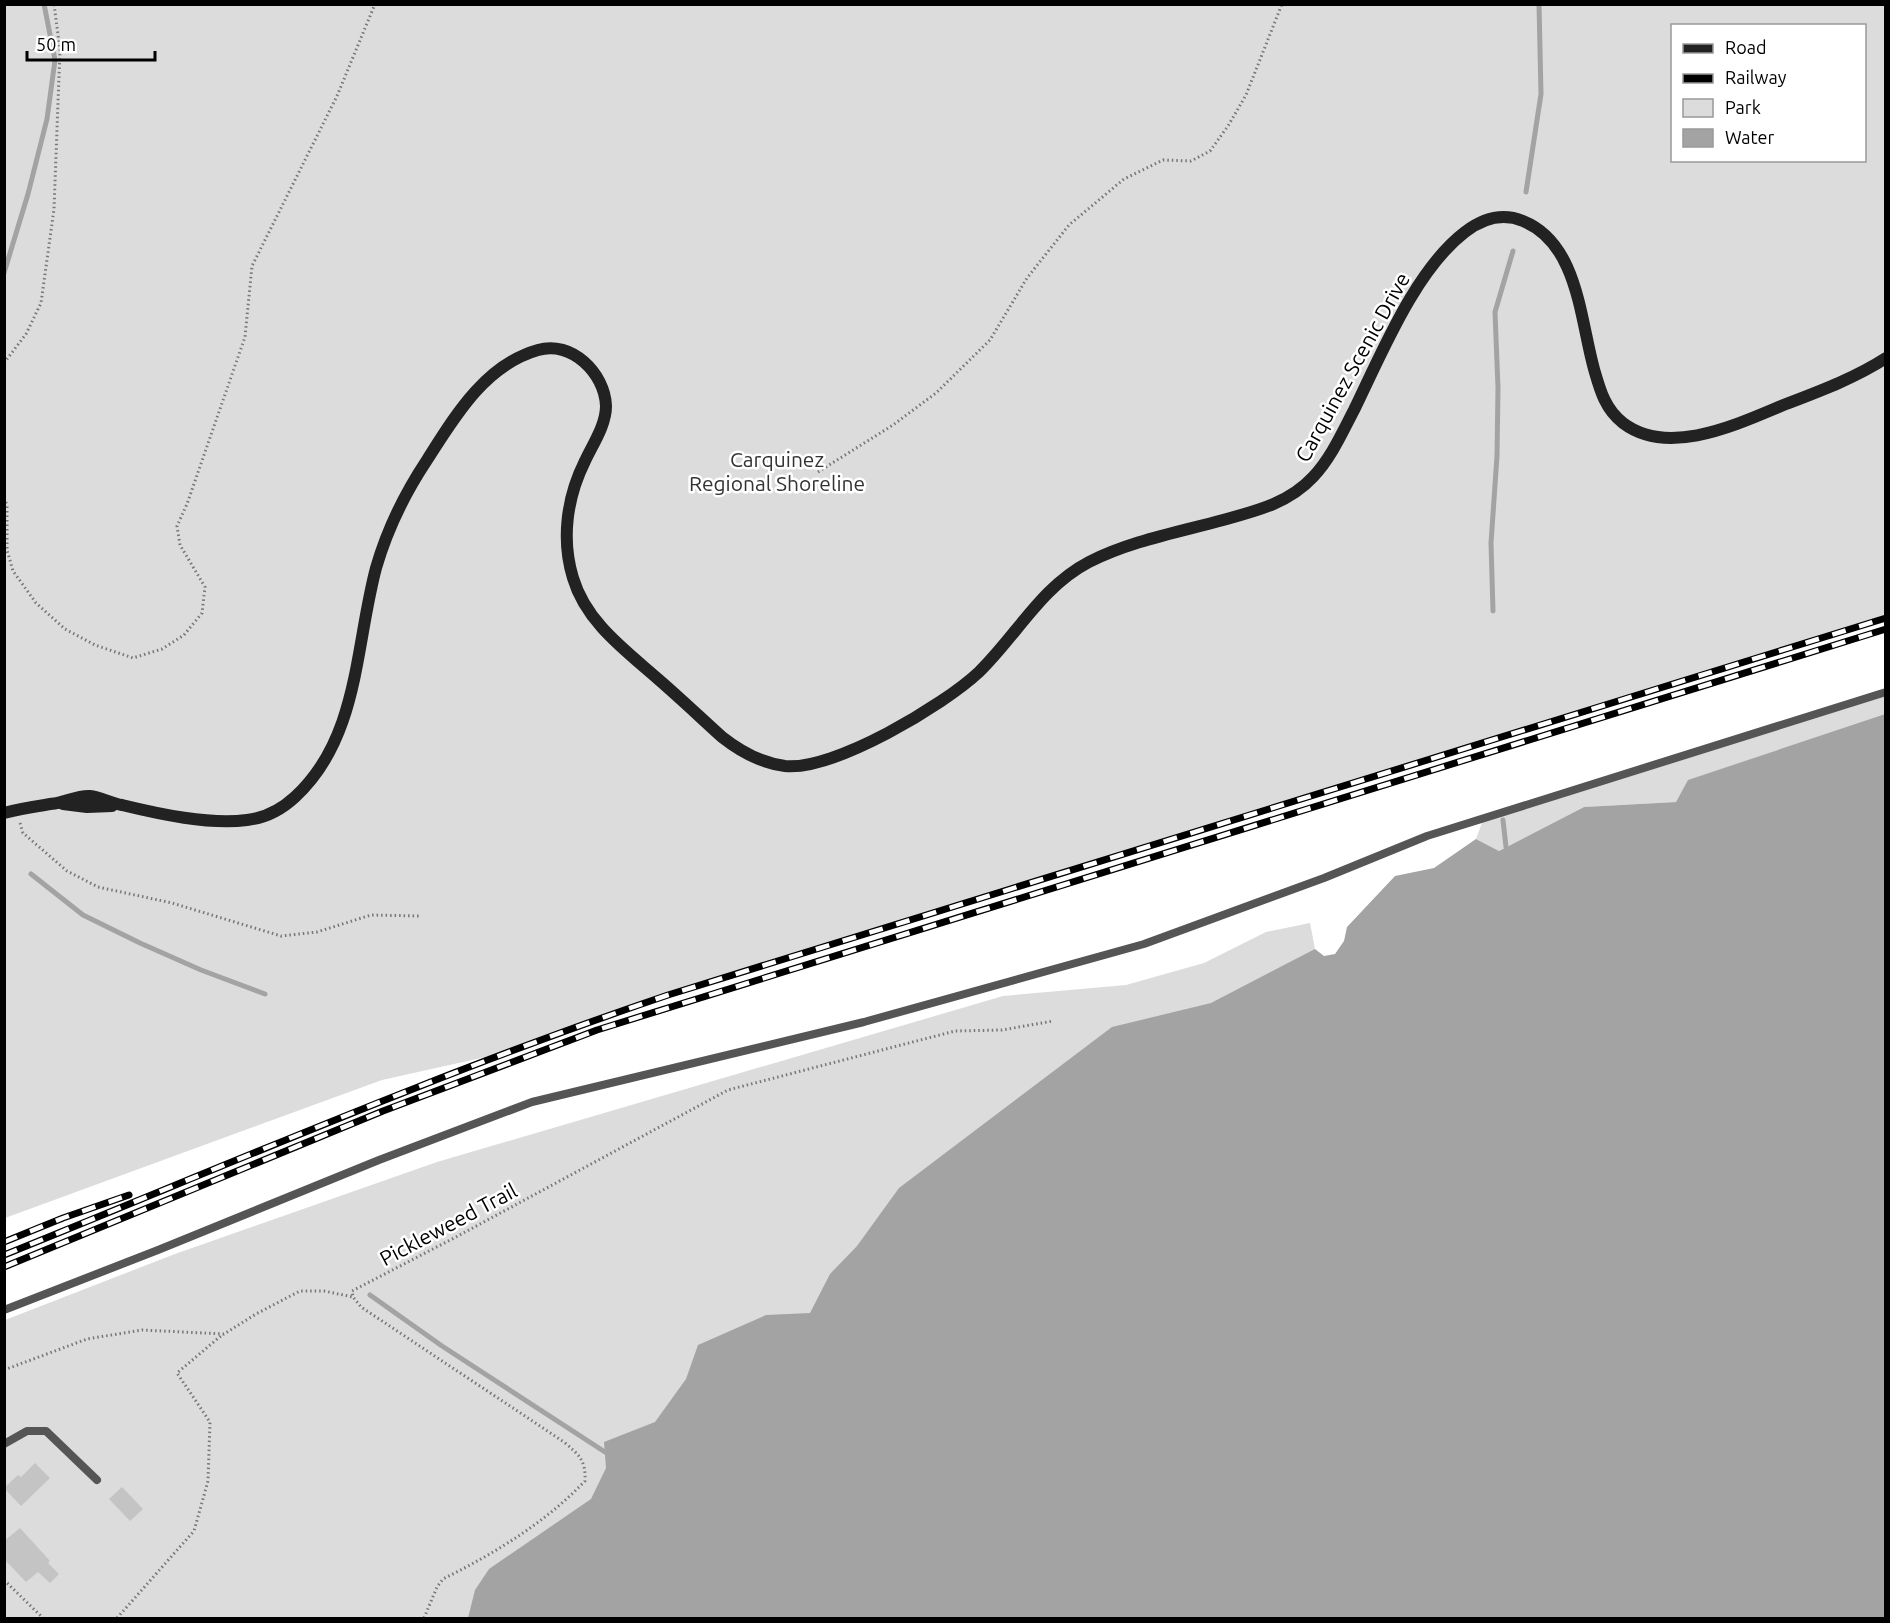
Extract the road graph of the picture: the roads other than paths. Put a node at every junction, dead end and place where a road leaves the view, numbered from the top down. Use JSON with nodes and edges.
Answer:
{"nodes":[{"id":1,"x":1886,"y":358,"type":"edge"},
{"id":2,"x":1886,"y":692,"type":"edge"},
{"id":3,"x":11,"y":811,"type":"edge"},
{"id":4,"x":4,"y":1310,"type":"edge"},
{"id":5,"x":4,"y":1444,"type":"edge"},
{"id":6,"x":97,"y":1480,"type":"dead end"}],
"edges":[{"from":1,"to":3,"type":"street","name":"Carquinez Scenic Drive"},
{"from":2,"to":4,"type":"lane"},
{"from":5,"to":6,"type":"lane"}]}
